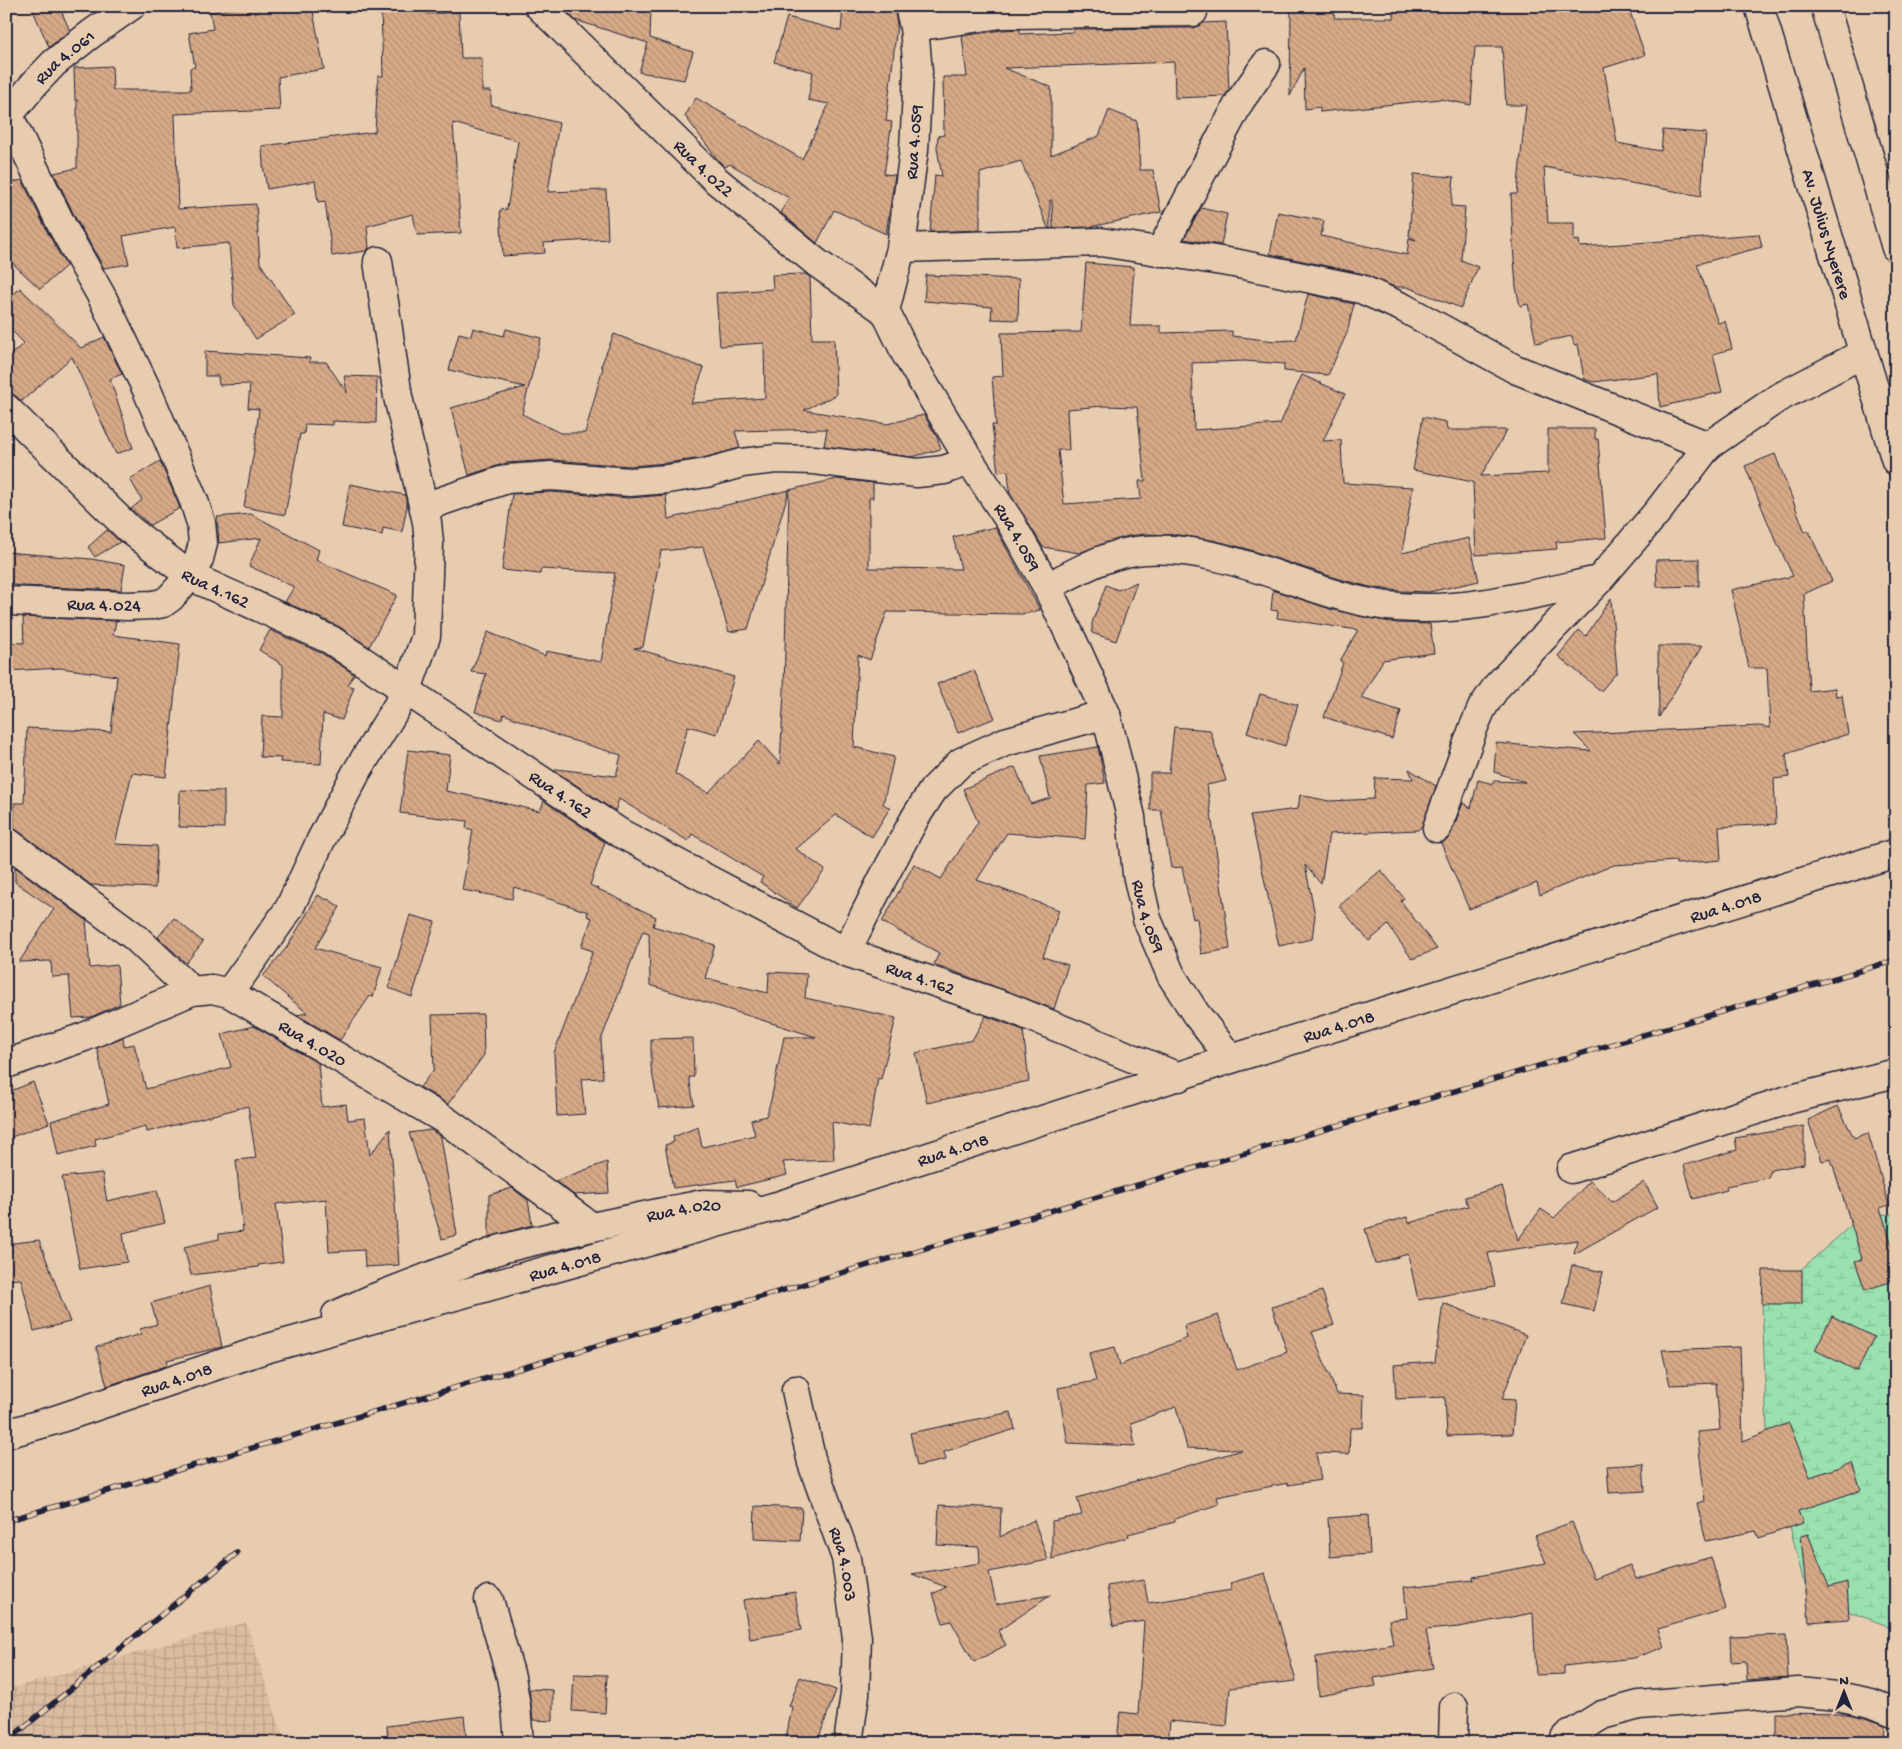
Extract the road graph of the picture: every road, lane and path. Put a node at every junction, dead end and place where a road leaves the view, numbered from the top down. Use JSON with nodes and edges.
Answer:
{"nodes":[{"id":1,"x":131,"y":6,"type":"edge"},
{"id":2,"x":539,"y":6,"type":"edge"},
{"id":3,"x":1759,"y":6,"type":"edge"},
{"id":4,"x":1825,"y":6,"type":"edge"},
{"id":5,"x":1193,"y":12,"type":"dead end"},
{"id":6,"x":912,"y":17,"type":"edge"},
{"id":7,"x":1266,"y":64,"type":"dead end"},
{"id":8,"x":7,"y":115,"type":"edge"},
{"id":9,"x":901,"y":248,"type":"junction"},
{"id":10,"x":1896,"y":248,"type":"edge"},
{"id":11,"x":1160,"y":252,"type":"junction"},
{"id":12,"x":378,"y":261,"type":"dead end"},
{"id":13,"x":885,"y":311,"type":"junction"},
{"id":14,"x":1862,"y":354,"type":"junction"},
{"id":15,"x":6,"y":408,"type":"edge"},
{"id":16,"x":1708,"y":446,"type":"junction"},
{"id":17,"x":970,"y":461,"type":"junction"},
{"id":18,"x":1896,"y":461,"type":"edge"},
{"id":19,"x":424,"y":507,"type":"junction"},
{"id":20,"x":190,"y":576,"type":"junction"},
{"id":21,"x":1599,"y":580,"type":"junction"},
{"id":22,"x":1047,"y":587,"type":"junction"},
{"id":23,"x":6,"y":601,"type":"edge"},
{"id":24,"x":407,"y":690,"type":"junction"},
{"id":25,"x":1106,"y":714,"type":"junction"},
{"id":26,"x":1437,"y":828,"type":"dead end"},
{"id":27,"x":6,"y":841,"type":"edge"},
{"id":28,"x":1896,"y":852,"type":"edge"},
{"id":29,"x":846,"y":952,"type":"junction"},
{"id":30,"x":192,"y":991,"type":"junction"},
{"id":31,"x":229,"y":993,"type":"junction"},
{"id":32,"x":1231,"y":1059,"type":"junction"},
{"id":33,"x":6,"y":1064,"type":"edge"},
{"id":34,"x":1896,"y":1073,"type":"edge"},
{"id":35,"x":1179,"y":1077,"type":"junction"},
{"id":36,"x":1571,"y":1169,"type":"dead end"},
{"id":37,"x":777,"y":1206,"type":"junction"},
{"id":38,"x":592,"y":1227,"type":"junction"},
{"id":39,"x":265,"y":1349,"type":"junction"},
{"id":40,"x":796,"y":1390,"type":"dead end"},
{"id":41,"x":6,"y":1434,"type":"edge"},
{"id":42,"x":489,"y":1600,"type":"dead end"},
{"id":43,"x":1454,"y":1707,"type":"dead end"},
{"id":44,"x":1896,"y":1713,"type":"edge"},
{"id":45,"x":1566,"y":1738,"type":"dead end"},
{"id":46,"x":519,"y":1743,"type":"edge"},
{"id":47,"x":848,"y":1743,"type":"edge"},
{"id":48,"x":1453,"y":1743,"type":"edge"}],
"edges":[{"from":1,"to":8,"type":"street","name":"Rua 4.061"},
{"from":2,"to":13,"type":"street","name":"Rua 4.022"},
{"from":3,"to":14,"type":"street","name":"Av. Julius Nyerere"},
{"from":4,"to":10,"type":"street"},
{"from":5,"to":6,"type":"street"},
{"from":6,"to":9,"type":"street","name":"Rua 4.059"},
{"from":7,"to":11,"type":"street"},
{"from":8,"to":20,"type":"street","name":"Rua 4.024"},
{"from":9,"to":11,"type":"street"},
{"from":9,"to":13,"type":"street","name":"Rua 4.059"},
{"from":11,"to":16,"type":"street"},
{"from":12,"to":19,"type":"street"},
{"from":13,"to":17,"type":"street","name":"Rua 4.059"},
{"from":14,"to":16,"type":"street"},
{"from":14,"to":18,"type":"street","name":"Av. Julius Nyerere"},
{"from":15,"to":20,"type":"street","name":"Rua 4.162"},
{"from":16,"to":21,"type":"street"},
{"from":17,"to":19,"type":"street"},
{"from":17,"to":22,"type":"street","name":"Rua 4.059"},
{"from":19,"to":24,"type":"street"},
{"from":20,"to":23,"type":"street","name":"Rua 4.024"},
{"from":20,"to":24,"type":"street","name":"Rua 4.162"},
{"from":21,"to":22,"type":"street"},
{"from":21,"to":26,"type":"street"},
{"from":22,"to":25,"type":"street","name":"Rua 4.059"},
{"from":24,"to":29,"type":"street","name":"Rua 4.162"},
{"from":24,"to":31,"type":"street"},
{"from":25,"to":29,"type":"street"},
{"from":25,"to":32,"type":"street","name":"Rua 4.059"},
{"from":27,"to":30,"type":"street"},
{"from":28,"to":32,"type":"street","name":"Rua 4.018"},
{"from":29,"to":35,"type":"street","name":"Rua 4.162"},
{"from":30,"to":31,"type":"street","name":"Rua 4.020"},
{"from":30,"to":33,"type":"street","name":"Rua 4.020"},
{"from":31,"to":38,"type":"street","name":"Rua 4.020"},
{"from":32,"to":35,"type":"street","name":"Rua 4.018"},
{"from":34,"to":36,"type":"street"},
{"from":35,"to":37,"type":"street","name":"Rua 4.018"},
{"from":37,"to":38,"type":"street","name":"Rua 4.020"},
{"from":37,"to":39,"type":"street","name":"Rua 4.018"},
{"from":38,"to":39,"type":"street","name":"Rua 4.020"},
{"from":39,"to":41,"type":"street","name":"Rua 4.018"},
{"from":40,"to":47,"type":"street","name":"Rua 4.003"},
{"from":42,"to":46,"type":"street"},
{"from":43,"to":48,"type":"street"},
{"from":44,"to":45,"type":"street"}]}
